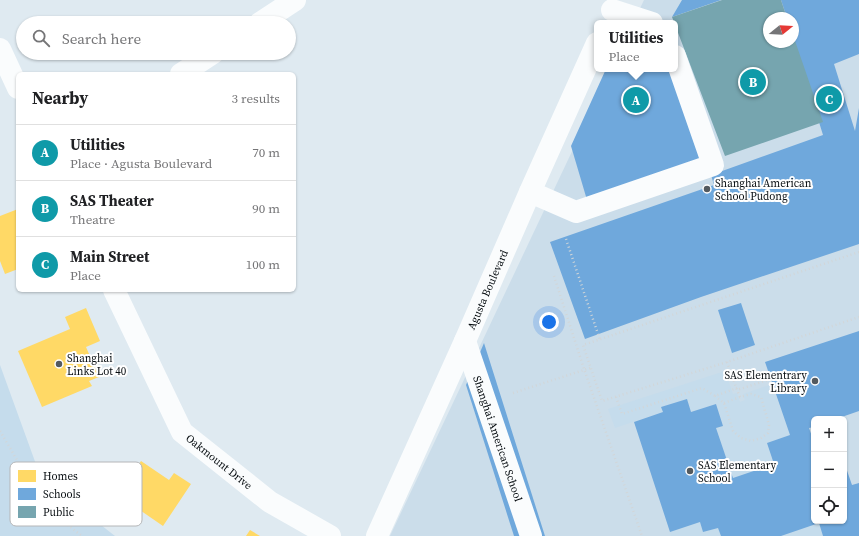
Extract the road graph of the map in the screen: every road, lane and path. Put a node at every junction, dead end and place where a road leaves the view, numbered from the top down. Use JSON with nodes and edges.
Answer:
{"nodes":[{"id":1,"x":295,"y":0,"type":"edge"},
{"id":2,"x":611,"y":11,"type":"edge"},
{"id":3,"x":271,"y":16,"type":"edge"},
{"id":4,"x":642,"y":20,"type":"edge"},
{"id":5,"x":0,"y":49,"type":"edge"},
{"id":6,"x":594,"y":50,"type":"edge"},
{"id":7,"x":202,"y":60,"type":"edge"},
{"id":8,"x":678,"y":65,"type":"edge"},
{"id":9,"x":184,"y":72,"type":"edge"},
{"id":10,"x":16,"y":84,"type":"edge"},
{"id":11,"x":530,"y":192,"type":"junction"},
{"id":12,"x":566,"y":239,"type":"dead end"},
{"id":13,"x":859,"y":252,"type":"edge"},
{"id":14,"x":554,"y":276,"type":"dead end"},
{"id":15,"x":115,"y":292,"type":"edge"},
{"id":16,"x":859,"y":317,"type":"edge"},
{"id":17,"x":600,"y":340,"type":"junction"},
{"id":18,"x":465,"y":341,"type":"junction"},
{"id":19,"x":727,"y":362,"type":"junction"},
{"id":20,"x":590,"y":368,"type":"junction"},
{"id":21,"x":584,"y":369,"type":"junction"},
{"id":22,"x":771,"y":379,"type":"dead end"},
{"id":23,"x":737,"y":389,"type":"junction"},
{"id":24,"x":513,"y":394,"type":"dead end"},
{"id":25,"x":715,"y":396,"type":"junction"},
{"id":26,"x":616,"y":397,"type":"junction"},
{"id":27,"x":740,"y":397,"type":"junction"},
{"id":28,"x":724,"y":403,"type":"junction"},
{"id":29,"x":0,"y":431,"type":"edge"},
{"id":30,"x":18,"y":462,"type":"edge"},
{"id":31,"x":69,"y":526,"type":"edge"},
{"id":32,"x":82,"y":536,"type":"edge"},
{"id":33,"x":330,"y":536,"type":"edge"},
{"id":34,"x":377,"y":536,"type":"edge"},
{"id":35,"x":531,"y":536,"type":"edge"},
{"id":36,"x":642,"y":536,"type":"edge"}],
"edges":[{"from":1,"to":3,"type":"street"},
{"from":2,"to":4,"type":"street"},
{"from":5,"to":10,"type":"street"},
{"from":6,"to":11,"type":"street","name":"Agusta Boulevard"},
{"from":7,"to":9,"type":"street"},
{"from":8,"to":11,"type":"street"},
{"from":11,"to":18,"type":"street","name":"Agusta Boulevard"},
{"from":12,"to":17,"type":"path"},
{"from":13,"to":17,"type":"path"},
{"from":14,"to":21,"type":"path"},
{"from":15,"to":33,"type":"street","name":"Oakmount Drive"},
{"from":16,"to":19,"type":"path"},
{"from":17,"to":20,"type":"path"},
{"from":18,"to":34,"type":"street","name":"Agusta Boulevard"},
{"from":18,"to":35,"type":"street","name":"Shanghai American School"},
{"from":19,"to":23,"type":"path"},
{"from":19,"to":26,"type":"path"},
{"from":20,"to":21,"type":"path"},
{"from":20,"to":26,"type":"path"},
{"from":21,"to":24,"type":"path"},
{"from":21,"to":36,"type":"path"},
{"from":22,"to":23,"type":"path"},
{"from":23,"to":25,"type":"path"},
{"from":23,"to":27,"type":"path"},
{"from":25,"to":26,"type":"path"},
{"from":25,"to":28,"type":"path"},
{"from":27,"to":28,"type":"path"},
{"from":27,"to":28,"type":"path"},
{"from":29,"to":30,"type":"path"},
{"from":31,"to":32,"type":"path"}]}
